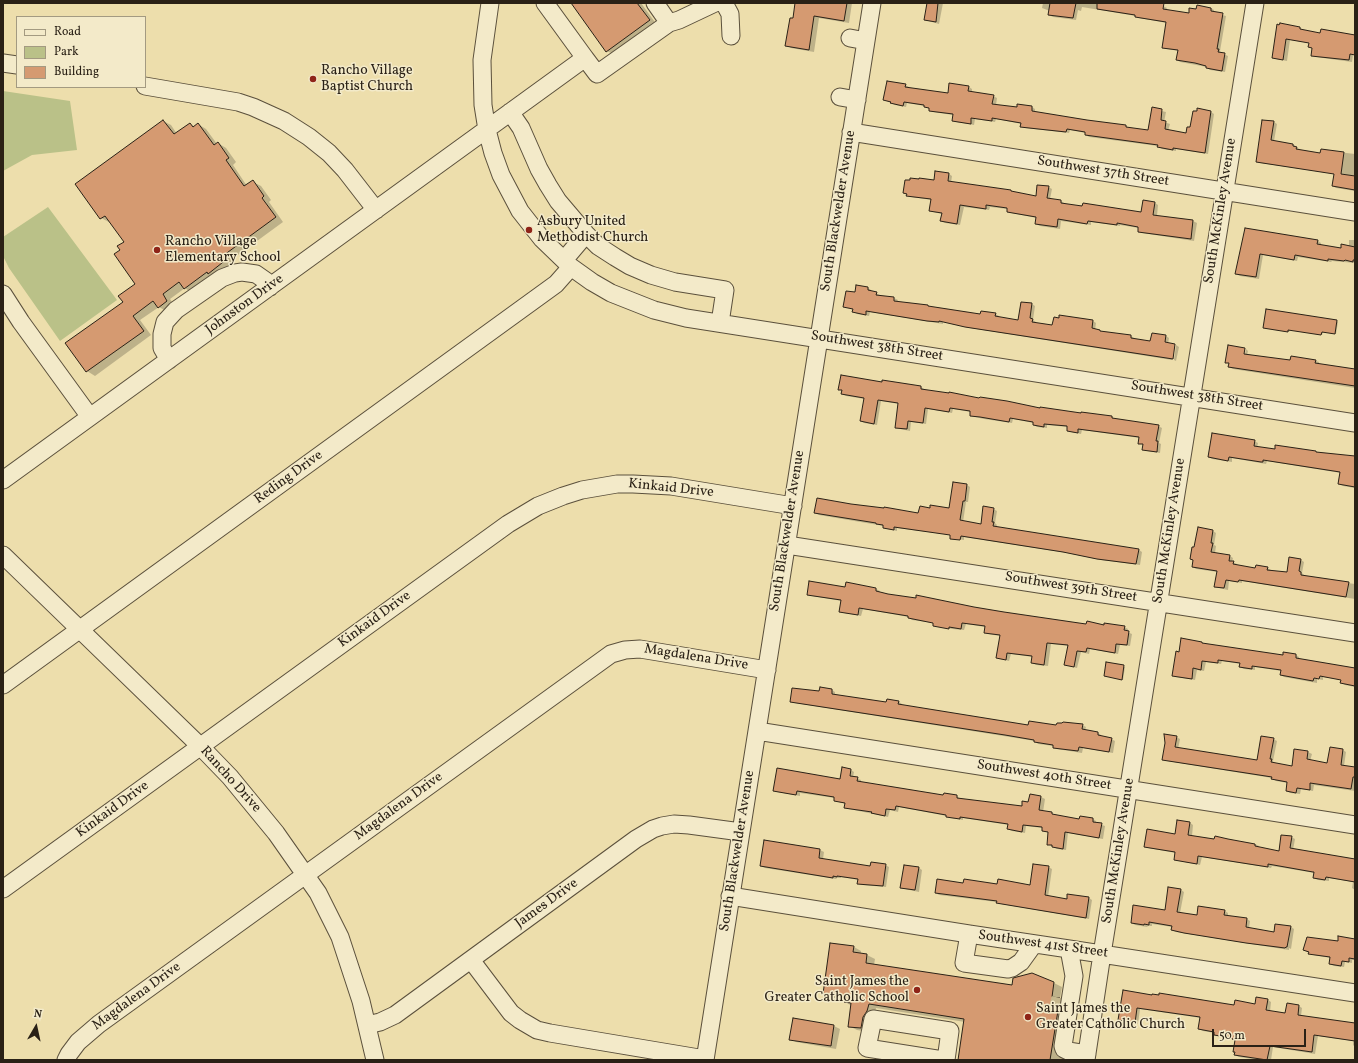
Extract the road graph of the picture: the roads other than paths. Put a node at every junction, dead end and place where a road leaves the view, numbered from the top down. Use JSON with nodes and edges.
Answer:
{"nodes":[{"id":1,"x":490,"y":3,"type":"edge"},
{"id":2,"x":545,"y":3,"type":"edge"},
{"id":3,"x":655,"y":3,"type":"edge"},
{"id":4,"x":715,"y":3,"type":"edge"},
{"id":5,"x":724,"y":3,"type":"edge"},
{"id":6,"x":872,"y":3,"type":"edge"},
{"id":7,"x":1255,"y":3,"type":"edge"},
{"id":8,"x":669,"y":23,"type":"junction"},
{"id":9,"x":731,"y":36,"type":"dead end"},
{"id":10,"x":585,"y":58,"type":"junction"},
{"id":11,"x":3,"y":63,"type":"edge"},
{"id":12,"x":16,"y":65,"type":"edge"},
{"id":13,"x":146,"y":86,"type":"edge"},
{"id":14,"x":510,"y":112,"type":"junction"},
{"id":15,"x":487,"y":130,"type":"junction"},
{"id":16,"x":851,"y":132,"type":"junction"},
{"id":17,"x":1224,"y":191,"type":"junction"},
{"id":18,"x":376,"y":210,"type":"junction"},
{"id":19,"x":1355,"y":212,"type":"edge"},
{"id":20,"x":586,"y":234,"type":"junction"},
{"id":21,"x":568,"y":263,"type":"junction"},
{"id":22,"x":270,"y":287,"type":"junction"},
{"id":23,"x":3,"y":294,"type":"edge"},
{"id":24,"x":720,"y":324,"type":"junction"},
{"id":25,"x":818,"y":338,"type":"junction"},
{"id":26,"x":169,"y":360,"type":"junction"},
{"id":27,"x":1192,"y":396,"type":"junction"},
{"id":28,"x":90,"y":417,"type":"junction"},
{"id":29,"x":1355,"y":422,"type":"edge"},
{"id":30,"x":3,"y":480,"type":"edge"},
{"id":31,"x":793,"y":506,"type":"junction"},
{"id":32,"x":787,"y":545,"type":"junction"},
{"id":33,"x":3,"y":555,"type":"edge"},
{"id":34,"x":1159,"y":602,"type":"junction"},
{"id":35,"x":80,"y":630,"type":"junction"},
{"id":36,"x":1355,"y":632,"type":"edge"},
{"id":37,"x":767,"y":670,"type":"junction"},
{"id":38,"x":3,"y":685,"type":"edge"},
{"id":39,"x":757,"y":731,"type":"junction"},
{"id":40,"x":201,"y":747,"type":"junction"},
{"id":41,"x":1130,"y":790,"type":"junction"},
{"id":42,"x":1355,"y":825,"type":"edge"},
{"id":43,"x":740,"y":832,"type":"junction"},
{"id":44,"x":306,"y":875,"type":"junction"},
{"id":45,"x":3,"y":889,"type":"edge"},
{"id":46,"x":730,"y":896,"type":"junction"},
{"id":47,"x":969,"y":934,"type":"junction"},
{"id":48,"x":1034,"y":944,"type":"junction"},
{"id":49,"x":1102,"y":954,"type":"junction"},
{"id":50,"x":1070,"y":956,"type":"junction"},
{"id":51,"x":471,"y":960,"type":"junction"},
{"id":52,"x":1355,"y":993,"type":"edge"},
{"id":53,"x":367,"y":1025,"type":"junction"},
{"id":54,"x":1065,"y":1031,"type":"junction"},
{"id":55,"x":1087,"y":1057,"type":"edge"},
{"id":56,"x":705,"y":1059,"type":"edge"},
{"id":57,"x":66,"y":1060,"type":"edge"},
{"id":58,"x":375,"y":1060,"type":"edge"},
{"id":59,"x":944,"y":1060,"type":"edge"}],
"edges":[{"from":1,"to":15,"type":"street","name":"Southwest 38th Street"},
{"from":2,"to":10,"type":"street"},
{"from":3,"to":8,"type":"street"},
{"from":4,"to":8,"type":"street"},
{"from":5,"to":9,"type":"street"},
{"from":6,"to":16,"type":"street","name":"South Blackwelder Avenue"},
{"from":7,"to":17,"type":"street","name":"South McKinley Avenue"},
{"from":8,"to":10,"type":"street"},
{"from":10,"to":14,"type":"street","name":"Johnston Drive"},
{"from":11,"to":12,"type":"street"},
{"from":13,"to":18,"type":"street"},
{"from":14,"to":15,"type":"street","name":"Johnston Drive"},
{"from":14,"to":20,"type":"street"},
{"from":15,"to":18,"type":"street","name":"Johnston Drive"},
{"from":15,"to":21,"type":"street","name":"Southwest 38th Street"},
{"from":16,"to":17,"type":"street","name":"Southwest 37th Street"},
{"from":16,"to":25,"type":"street","name":"South Blackwelder Avenue"},
{"from":17,"to":19,"type":"street","name":"Southwest 37th Street"},
{"from":17,"to":27,"type":"street","name":"South McKinley Avenue"},
{"from":18,"to":22,"type":"street","name":"Johnston Drive"},
{"from":20,"to":21,"type":"street","name":"Reding Drive"},
{"from":20,"to":24,"type":"street"},
{"from":21,"to":24,"type":"street","name":"Southwest 38th Street"},
{"from":21,"to":35,"type":"street","name":"Reding Drive"},
{"from":22,"to":26,"type":"street","name":"Johnston Drive"},
{"from":22,"to":26,"type":"street"},
{"from":23,"to":28,"type":"street"},
{"from":24,"to":25,"type":"street","name":"Southwest 38th Street"},
{"from":25,"to":27,"type":"street","name":"Southwest 38th Street"},
{"from":25,"to":31,"type":"street","name":"South Blackwelder Avenue"},
{"from":26,"to":28,"type":"street","name":"Johnston Drive"},
{"from":27,"to":29,"type":"street","name":"Southwest 38th Street"},
{"from":27,"to":34,"type":"street","name":"South McKinley Avenue"},
{"from":28,"to":30,"type":"street","name":"Johnston Drive"},
{"from":31,"to":32,"type":"street","name":"South Blackwelder Avenue"},
{"from":31,"to":40,"type":"street","name":"Kinkaid Drive"},
{"from":32,"to":34,"type":"street","name":"Southwest 39th Street"},
{"from":32,"to":37,"type":"street","name":"South Blackwelder Avenue"},
{"from":33,"to":35,"type":"street","name":"Rancho Drive"},
{"from":34,"to":36,"type":"street","name":"Southwest 39th Street"},
{"from":34,"to":41,"type":"street","name":"South McKinley Avenue"},
{"from":35,"to":38,"type":"street","name":"Reding Drive"},
{"from":35,"to":40,"type":"street","name":"Rancho Drive"},
{"from":37,"to":39,"type":"street","name":"South Blackwelder Avenue"},
{"from":37,"to":44,"type":"street","name":"Magdalena Drive"},
{"from":39,"to":41,"type":"street","name":"Southwest 40th Street"},
{"from":39,"to":43,"type":"street","name":"South Blackwelder Avenue"},
{"from":40,"to":44,"type":"street","name":"Rancho Drive"},
{"from":40,"to":45,"type":"street","name":"Kinkaid Drive"},
{"from":41,"to":42,"type":"street","name":"Southwest 40th Street"},
{"from":41,"to":49,"type":"street","name":"South McKinley Avenue"},
{"from":43,"to":46,"type":"street","name":"South Blackwelder Avenue"},
{"from":43,"to":51,"type":"street","name":"James Drive"},
{"from":44,"to":53,"type":"street","name":"Rancho Drive"},
{"from":44,"to":57,"type":"street","name":"Magdalena Drive"},
{"from":46,"to":47,"type":"street","name":"Southwest 41st Street"},
{"from":46,"to":56,"type":"street","name":"South Blackwelder Avenue"},
{"from":47,"to":48,"type":"street","name":"Southwest 41st Street"},
{"from":47,"to":48,"type":"street"},
{"from":48,"to":50,"type":"street","name":"Southwest 41st Street"},
{"from":49,"to":50,"type":"street","name":"Southwest 41st Street"},
{"from":49,"to":52,"type":"street","name":"Southwest 41st Street"},
{"from":49,"to":55,"type":"street","name":"South McKinley Avenue"},
{"from":50,"to":54,"type":"street"},
{"from":50,"to":54,"type":"street"},
{"from":51,"to":53,"type":"street","name":"James Drive"},
{"from":51,"to":56,"type":"street"},
{"from":53,"to":58,"type":"street","name":"Rancho Drive"},
{"from":54,"to":55,"type":"street"},
{"from":59,"to":59,"type":"street"}]}
